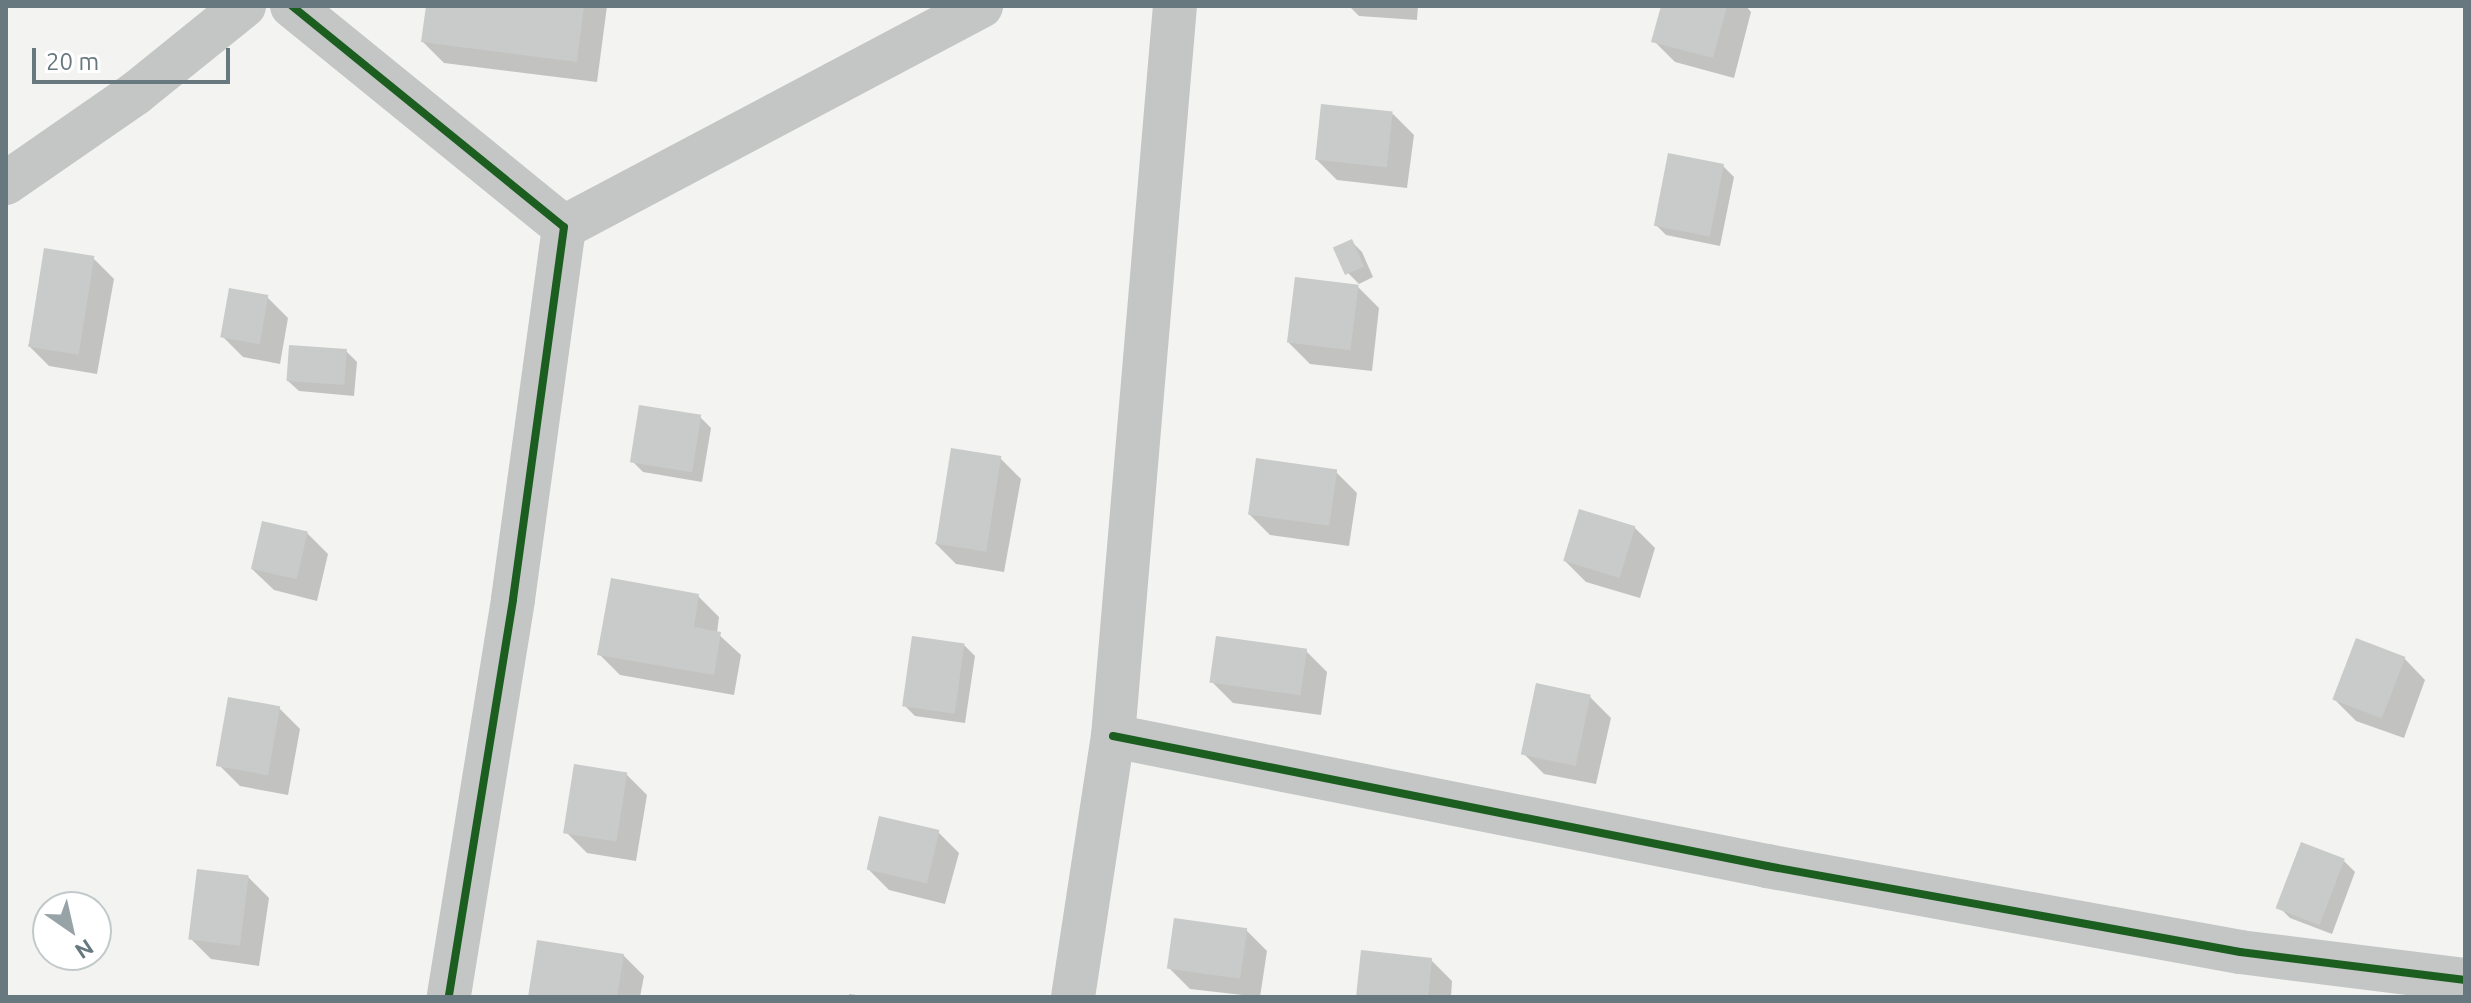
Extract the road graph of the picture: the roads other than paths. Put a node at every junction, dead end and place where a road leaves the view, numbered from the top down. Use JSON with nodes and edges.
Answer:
{"nodes":[{"id":1,"x":244,"y":6,"type":"edge"},
{"id":2,"x":292,"y":6,"type":"edge"},
{"id":3,"x":981,"y":6,"type":"edge"},
{"id":4,"x":1175,"y":6,"type":"edge"},
{"id":5,"x":6,"y":183,"type":"edge"},
{"id":6,"x":564,"y":227,"type":"junction"},
{"id":7,"x":1113,"y":736,"type":"junction"},
{"id":8,"x":2465,"y":980,"type":"edge"},
{"id":9,"x":449,"y":997,"type":"edge"},
{"id":10,"x":1073,"y":997,"type":"edge"}],
"edges":[{"from":1,"to":5,"type":"street"},
{"from":2,"to":6,"type":"street"},
{"from":3,"to":6,"type":"street"},
{"from":4,"to":7,"type":"street"},
{"from":6,"to":9,"type":"street"},
{"from":7,"to":8,"type":"street"},
{"from":7,"to":10,"type":"street"}]}
